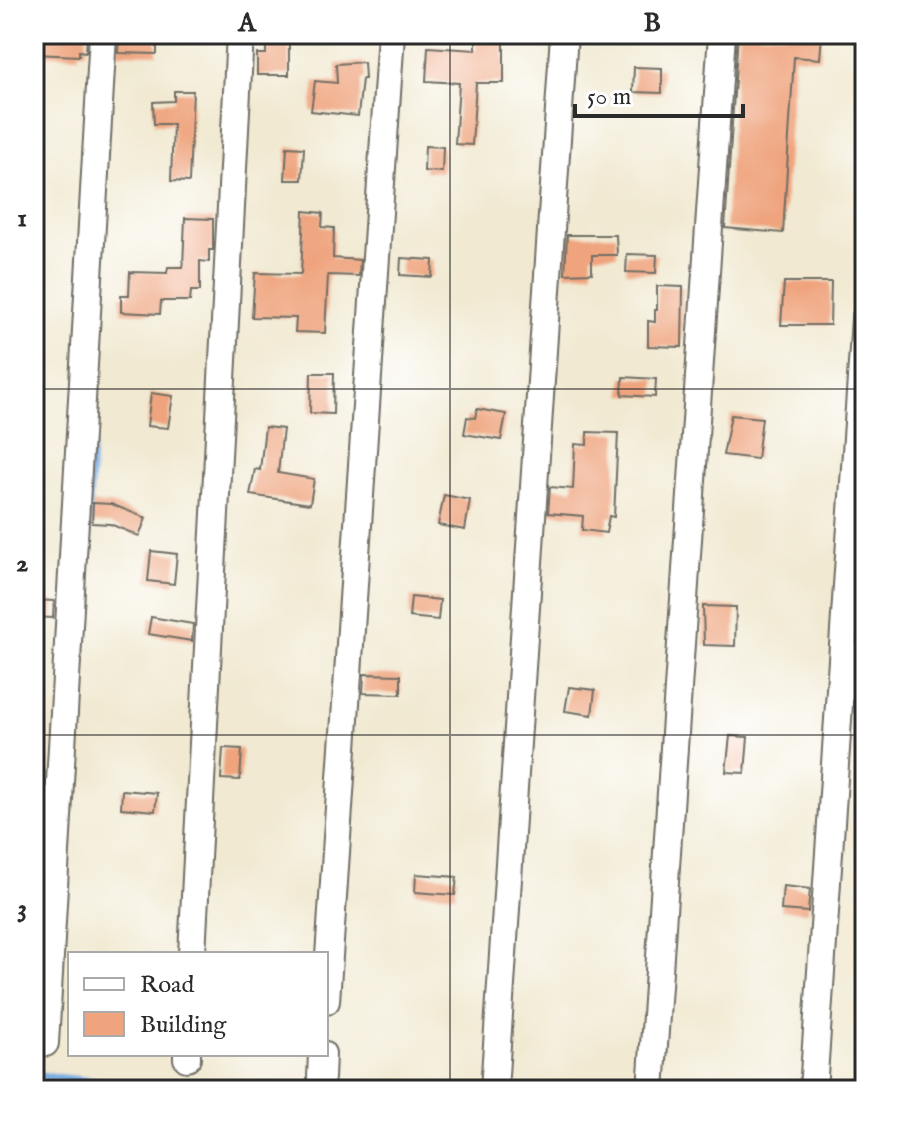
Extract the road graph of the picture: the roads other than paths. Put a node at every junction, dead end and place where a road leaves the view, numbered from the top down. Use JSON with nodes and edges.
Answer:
{"nodes":[{"id":1,"x":103,"y":34,"type":"edge"},
{"id":2,"x":240,"y":34,"type":"edge"},
{"id":3,"x":391,"y":34,"type":"edge"},
{"id":4,"x":564,"y":34,"type":"edge"},
{"id":5,"x":722,"y":34,"type":"edge"},
{"id":6,"x":865,"y":319,"type":"edge"},
{"id":7,"x":192,"y":952,"type":"edge"},
{"id":8,"x":328,"y":971,"type":"edge"},
{"id":9,"x":45,"y":1043,"type":"dead end"},
{"id":10,"x":494,"y":1090,"type":"edge"},
{"id":11,"x":651,"y":1090,"type":"edge"},
{"id":12,"x":813,"y":1090,"type":"edge"}],
"edges":[{"from":1,"to":9,"type":"street"},
{"from":2,"to":7,"type":"street"},
{"from":3,"to":8,"type":"street"},
{"from":4,"to":10,"type":"street"},
{"from":5,"to":11,"type":"street"},
{"from":6,"to":12,"type":"street"}]}
